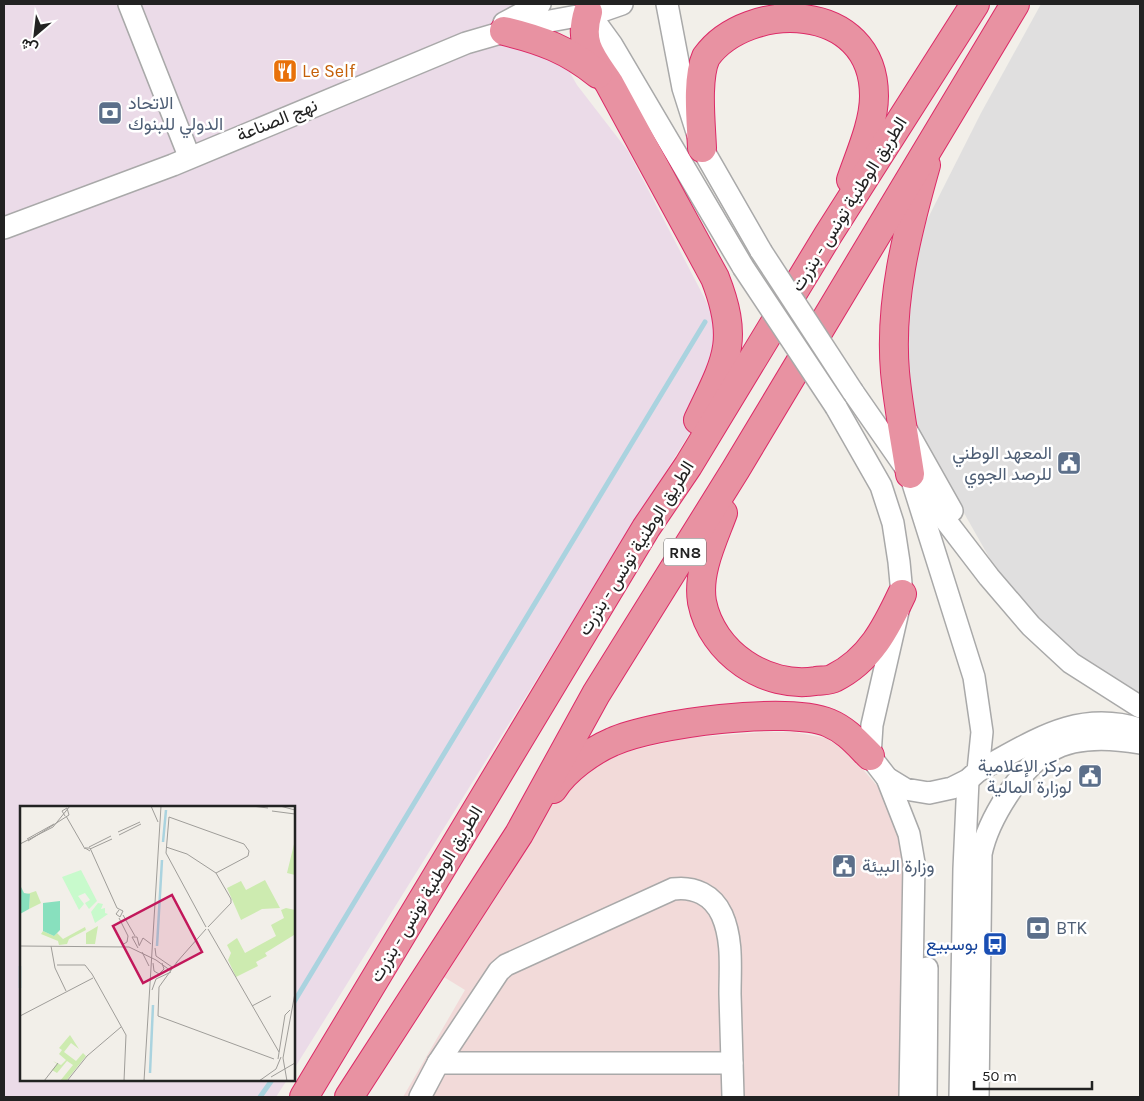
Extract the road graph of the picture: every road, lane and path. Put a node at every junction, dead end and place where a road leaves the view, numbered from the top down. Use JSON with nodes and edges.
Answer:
{"nodes":[{"id":1,"x":130,"y":4,"type":"edge"},
{"id":2,"x":540,"y":4,"type":"edge"},
{"id":3,"x":622,"y":4,"type":"edge"},
{"id":4,"x":667,"y":4,"type":"edge"},
{"id":5,"x":975,"y":4,"type":"edge"},
{"id":6,"x":1015,"y":4,"type":"edge"},
{"id":7,"x":588,"y":8,"type":"edge"},
{"id":8,"x":504,"y":31,"type":"junction"},
{"id":9,"x":466,"y":43,"type":"junction"},
{"id":10,"x":609,"y":83,"type":"junction"},
{"id":11,"x":932,"y":143,"type":"junction"},
{"id":12,"x":702,"y":148,"type":"junction"},
{"id":13,"x":189,"y":156,"type":"junction"},
{"id":14,"x":4,"y":228,"type":"edge"},
{"id":15,"x":828,"y":235,"type":"junction"},
{"id":16,"x":902,"y":422,"type":"junction"},
{"id":17,"x":736,"y":469,"type":"junction"},
{"id":18,"x":910,"y":474,"type":"junction"},
{"id":19,"x":646,"y":528,"type":"junction"},
{"id":20,"x":989,"y":577,"type":"junction"},
{"id":21,"x":902,"y":594,"type":"junction"},
{"id":22,"x":1140,"y":707,"type":"edge"},
{"id":23,"x":1140,"y":729,"type":"edge"},
{"id":24,"x":1140,"y":743,"type":"edge"},
{"id":25,"x":870,"y":756,"type":"junction"},
{"id":26,"x":973,"y":776,"type":"junction"},
{"id":27,"x":887,"y":778,"type":"junction"},
{"id":28,"x":901,"y":811,"type":"junction"},
{"id":29,"x":519,"y":834,"type":"junction"},
{"id":30,"x":438,"y":1063,"type":"junction"},
{"id":31,"x":732,"y":1063,"type":"junction"},
{"id":32,"x":304,"y":1097,"type":"edge"},
{"id":33,"x":349,"y":1097,"type":"edge"},
{"id":34,"x":420,"y":1097,"type":"edge"},
{"id":35,"x":732,"y":1097,"type":"edge"},
{"id":36,"x":910,"y":1097,"type":"edge"},
{"id":37,"x":926,"y":1097,"type":"edge"},
{"id":38,"x":960,"y":1097,"type":"edge"},
{"id":39,"x":978,"y":1097,"type":"edge"}],
"edges":[{"from":1,"to":13,"type":"street"},
{"from":2,"to":9,"type":"street","name":"نهج الصناعة"},
{"from":3,"to":7,"type":"street","name":"نهج الصناعة"},
{"from":4,"to":12,"type":"street"},
{"from":5,"to":15,"type":"highway","name":"الطريق الوطنية تونس - بنزرت","number":"RN8"},
{"from":6,"to":11,"type":"highway","number":"RN8"},
{"from":7,"to":8,"type":"street","name":"نهج الصناعة"},
{"from":7,"to":10,"type":"highway"},
{"from":7,"to":21,"type":"street","bridge":true},
{"from":8,"to":9,"type":"street","name":"نهج الصناعة"},
{"from":8,"to":10,"type":"highway"},
{"from":9,"to":13,"type":"street","name":"نهج الصناعة"},
{"from":10,"to":19,"type":"highway"},
{"from":11,"to":16,"type":"highway"},
{"from":11,"to":17,"type":"highway","number":"RN8"},
{"from":12,"to":15,"type":"highway"},
{"from":12,"to":18,"type":"street","bridge":true},
{"from":13,"to":14,"type":"street","name":"نهج الصناعة"},
{"from":15,"to":19,"type":"highway","name":"الطريق الوطنية تونس - بنزرت","number":"RN8"},
{"from":16,"to":18,"type":"highway"},
{"from":16,"to":20,"type":"street"},
{"from":17,"to":21,"type":"highway"},
{"from":17,"to":29,"type":"highway","number":"RN8"},
{"from":18,"to":20,"type":"street"},
{"from":18,"to":26,"type":"street"},
{"from":19,"to":32,"type":"highway","name":"الطريق الوطنية تونس - بنزرت","number":"RN8"},
{"from":20,"to":22,"type":"street"},
{"from":21,"to":25,"type":"street"},
{"from":23,"to":26,"type":"street"},
{"from":24,"to":39,"type":"street"},
{"from":25,"to":27,"type":"street"},
{"from":25,"to":29,"type":"highway"},
{"from":26,"to":27,"type":"street"},
{"from":26,"to":38,"type":"street"},
{"from":27,"to":28,"type":"street"},
{"from":28,"to":36,"type":"street"},
{"from":28,"to":37,"type":"street"},
{"from":29,"to":33,"type":"highway","number":"RN8"},
{"from":30,"to":31,"type":"street"},
{"from":30,"to":31,"type":"street"},
{"from":30,"to":34,"type":"street"},
{"from":31,"to":35,"type":"street"}]}
